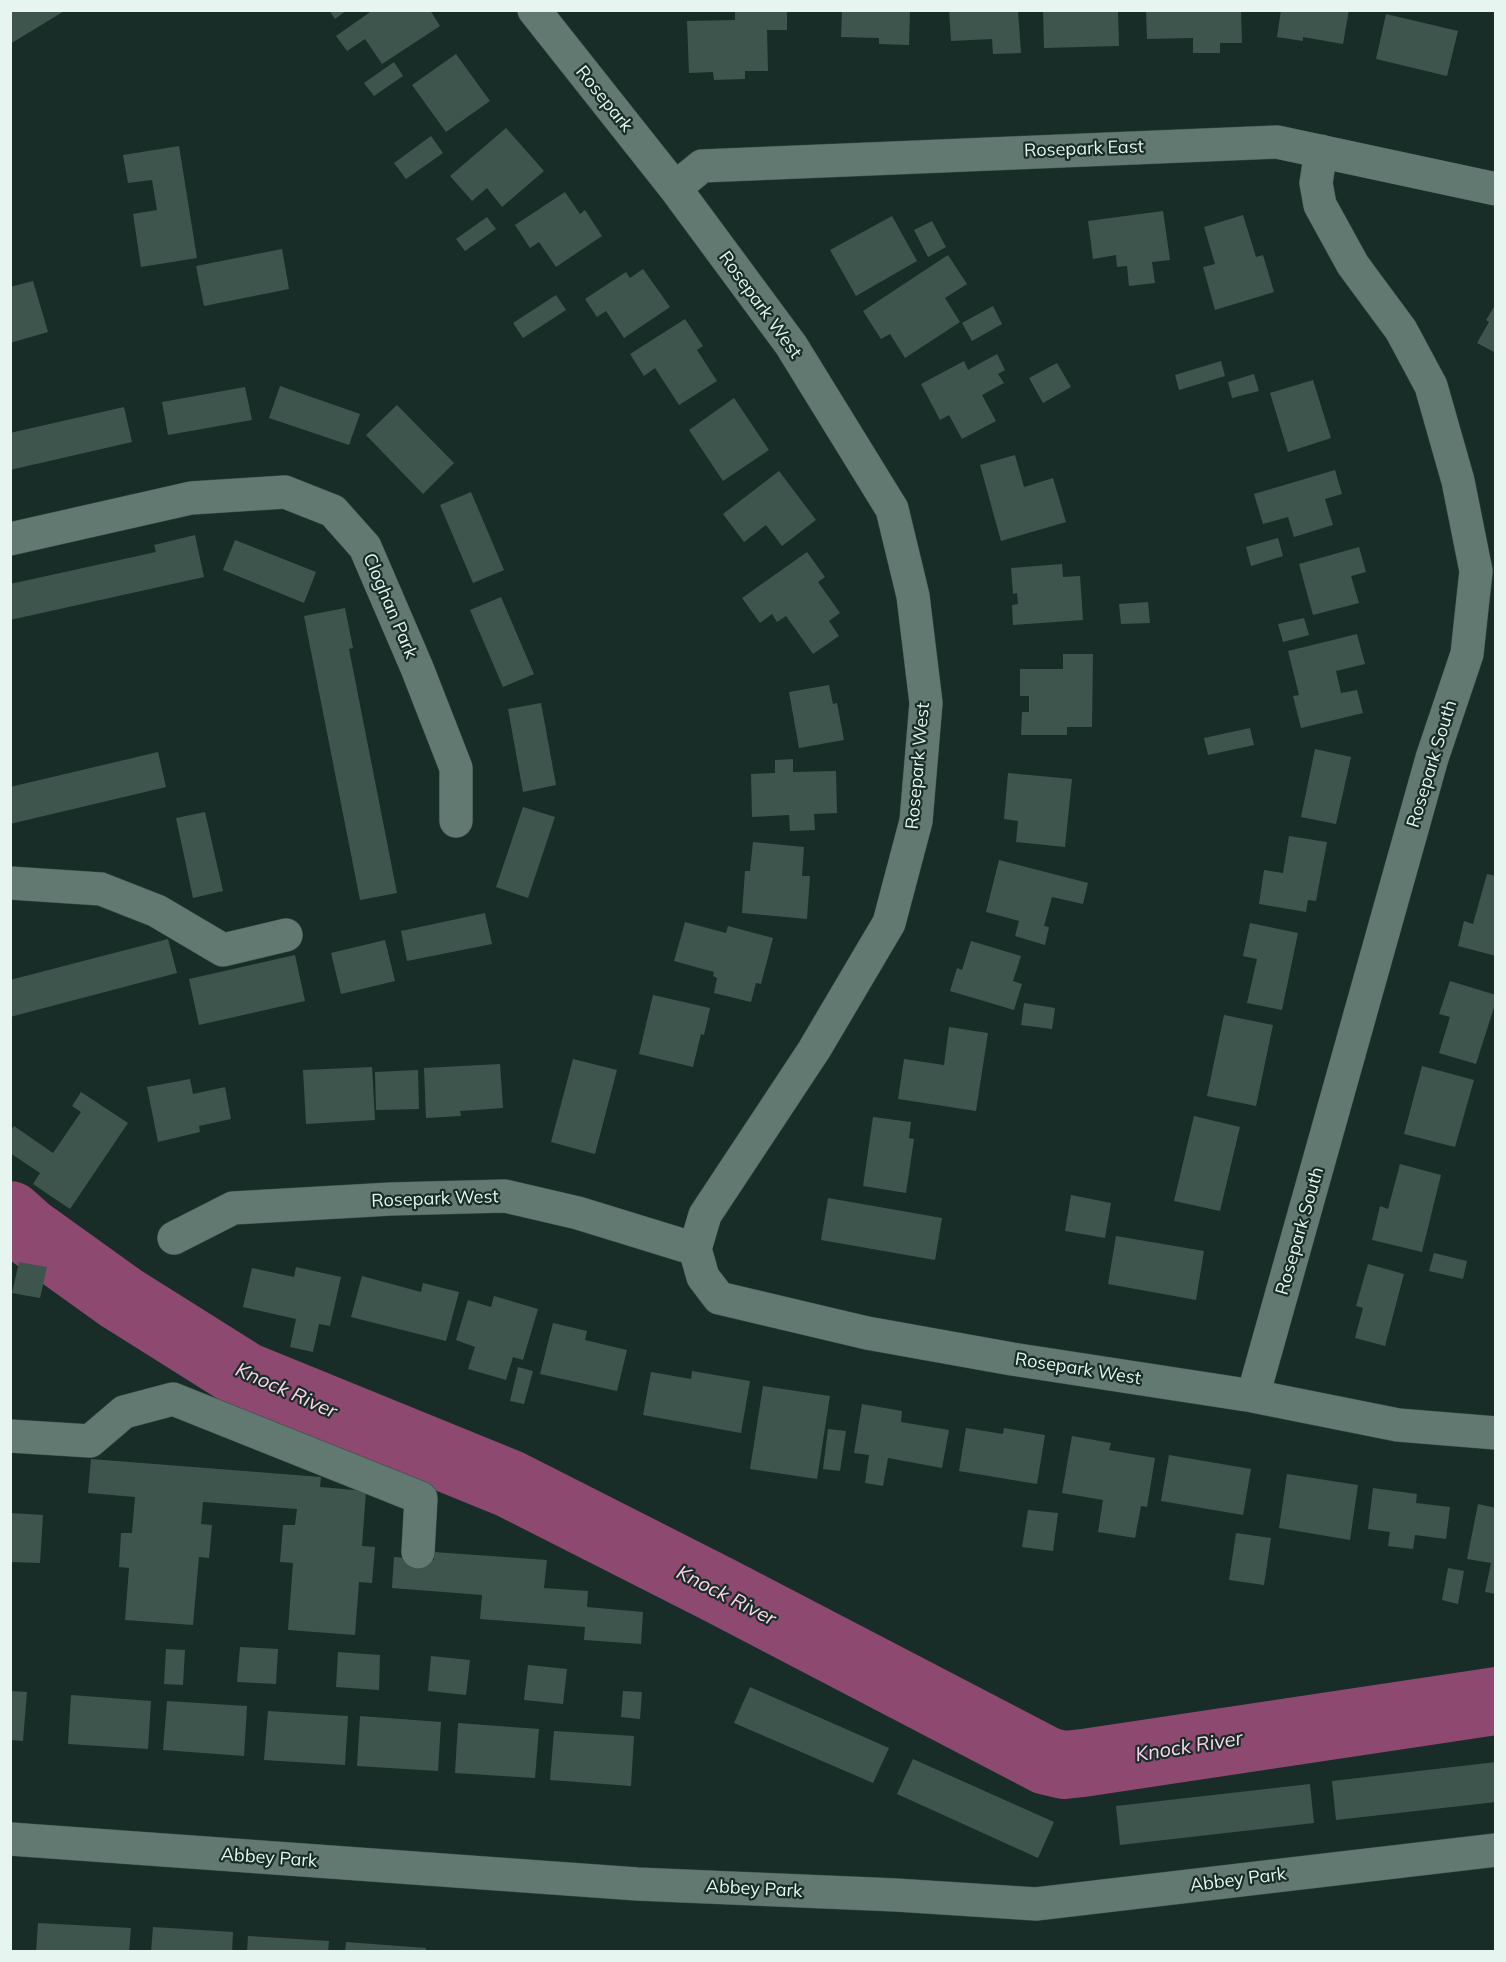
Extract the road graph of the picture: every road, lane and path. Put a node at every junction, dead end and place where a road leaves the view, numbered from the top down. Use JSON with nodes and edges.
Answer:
{"nodes":[{"id":1,"x":534,"y":10,"type":"edge"},
{"id":2,"x":1322,"y":151,"type":"junction"},
{"id":3,"x":675,"y":188,"type":"junction"},
{"id":4,"x":1496,"y":189,"type":"edge"},
{"id":5,"x":10,"y":539,"type":"edge"},
{"id":6,"x":456,"y":820,"type":"dead end"},
{"id":7,"x":10,"y":883,"type":"edge"},
{"id":8,"x":285,"y":934,"type":"dead end"},
{"id":9,"x":174,"y":1238,"type":"dead end"},
{"id":10,"x":695,"y":1249,"type":"junction"},
{"id":11,"x":1253,"y":1396,"type":"junction"},
{"id":12,"x":1496,"y":1432,"type":"edge"},
{"id":13,"x":25,"y":1437,"type":"edge"},
{"id":14,"x":418,"y":1552,"type":"dead end"},
{"id":15,"x":10,"y":1839,"type":"edge"},
{"id":16,"x":1496,"y":1850,"type":"edge"}],
"edges":[{"from":1,"to":3,"type":"street","name":"Rosepark"},
{"from":2,"to":3,"type":"street","name":"Rosepark East"},
{"from":2,"to":4,"type":"street","name":"Rosepark East"},
{"from":2,"to":11,"type":"street","name":"Rosepark South"},
{"from":3,"to":10,"type":"street","name":"Rosepark West"},
{"from":5,"to":6,"type":"street","name":"Cloghan Park"},
{"from":7,"to":8,"type":"street"},
{"from":9,"to":10,"type":"street","name":"Rosepark West"},
{"from":10,"to":11,"type":"street","name":"Rosepark West"},
{"from":11,"to":12,"type":"street","name":"Rosepark West"},
{"from":13,"to":14,"type":"street"},
{"from":15,"to":16,"type":"street","name":"Abbey Park"}]}
